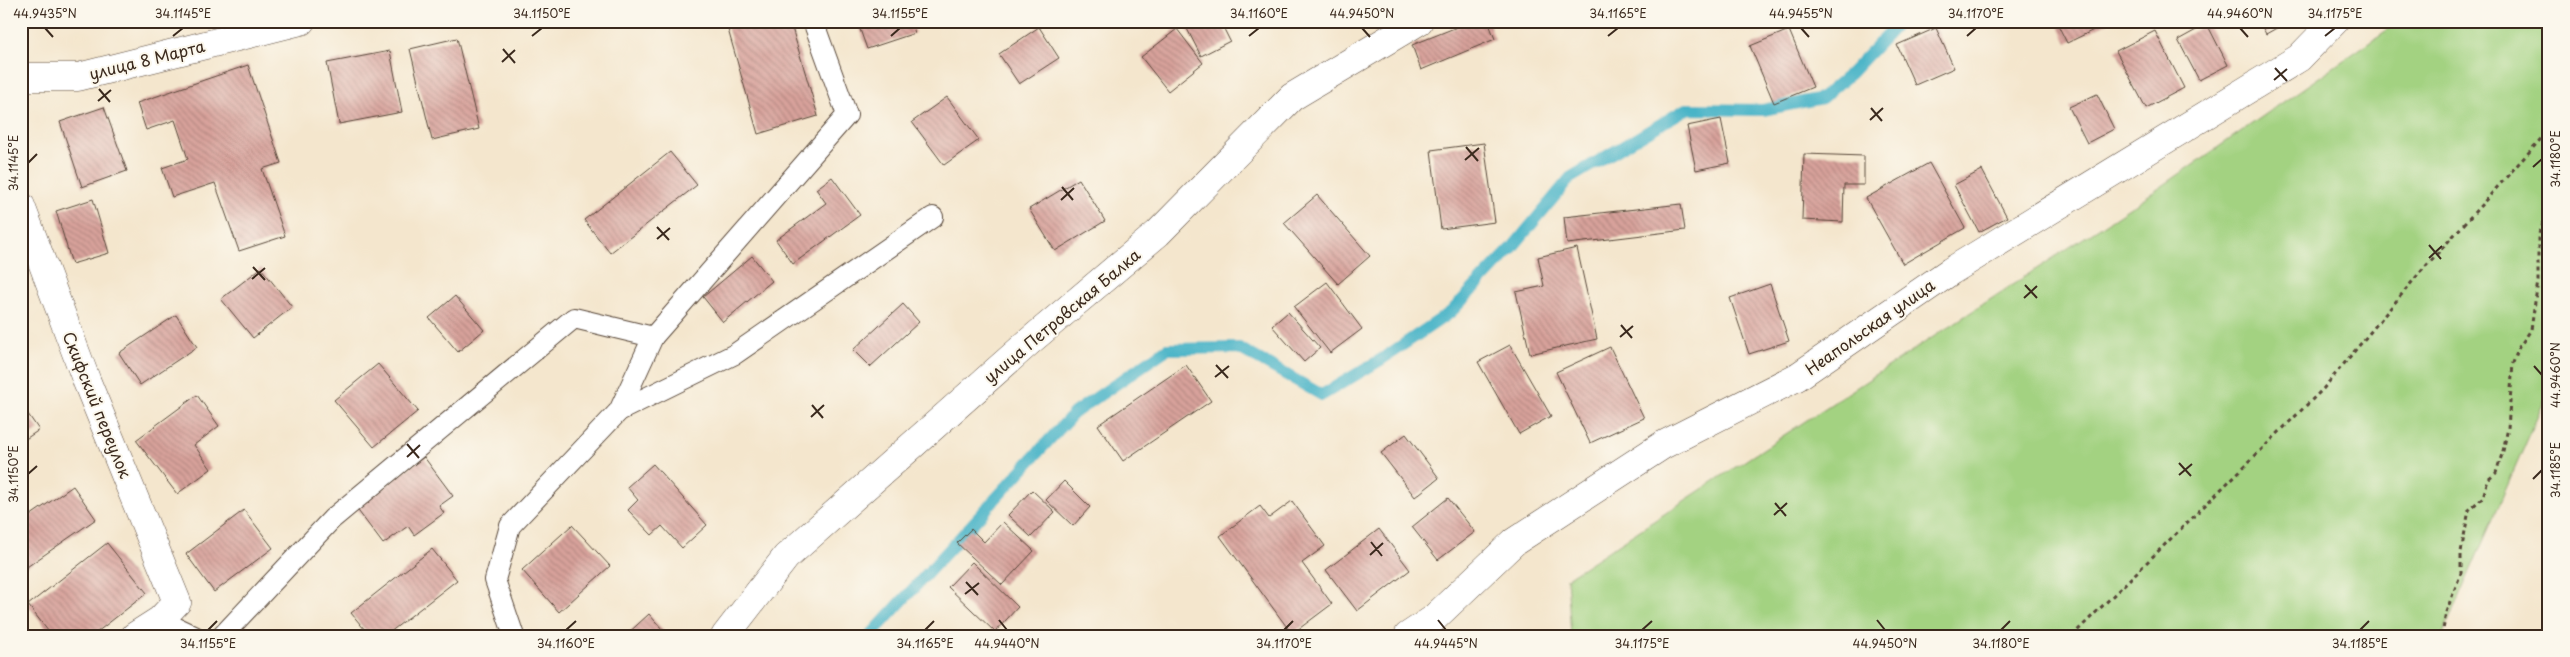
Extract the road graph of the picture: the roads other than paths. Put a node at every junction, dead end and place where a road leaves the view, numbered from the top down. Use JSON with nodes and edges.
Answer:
{"nodes":[{"id":1,"x":301,"y":21,"type":"edge"},
{"id":2,"x":813,"y":21,"type":"edge"},
{"id":3,"x":1419,"y":21,"type":"edge"},
{"id":4,"x":2335,"y":21,"type":"edge"},
{"id":5,"x":21,"y":77,"type":"edge"},
{"id":6,"x":21,"y":206,"type":"edge"},
{"id":7,"x":933,"y":218,"type":"dead end"},
{"id":8,"x":653,"y":338,"type":"junction"},
{"id":9,"x":619,"y":411,"type":"junction"},
{"id":10,"x":168,"y":611,"type":"junction"},
{"id":11,"x":135,"y":636,"type":"edge"},
{"id":12,"x":194,"y":636,"type":"edge"},
{"id":13,"x":222,"y":636,"type":"edge"},
{"id":14,"x":514,"y":636,"type":"edge"},
{"id":15,"x":725,"y":636,"type":"edge"},
{"id":16,"x":1408,"y":636,"type":"edge"}],
"edges":[{"from":1,"to":5,"type":"street","name":"улица 8 Марта"},
{"from":2,"to":8,"type":"lane"},
{"from":3,"to":15,"type":"street","name":"улица Петровская Балка"},
{"from":4,"to":16,"type":"street","name":"Неапольская улица"},
{"from":6,"to":10,"type":"street","name":"Скифский переулок"},
{"from":7,"to":9,"type":"lane"},
{"from":8,"to":9,"type":"lane"},
{"from":8,"to":13,"type":"lane"},
{"from":9,"to":14,"type":"lane"},
{"from":10,"to":11,"type":"street"},
{"from":10,"to":12,"type":"lane"}]}
